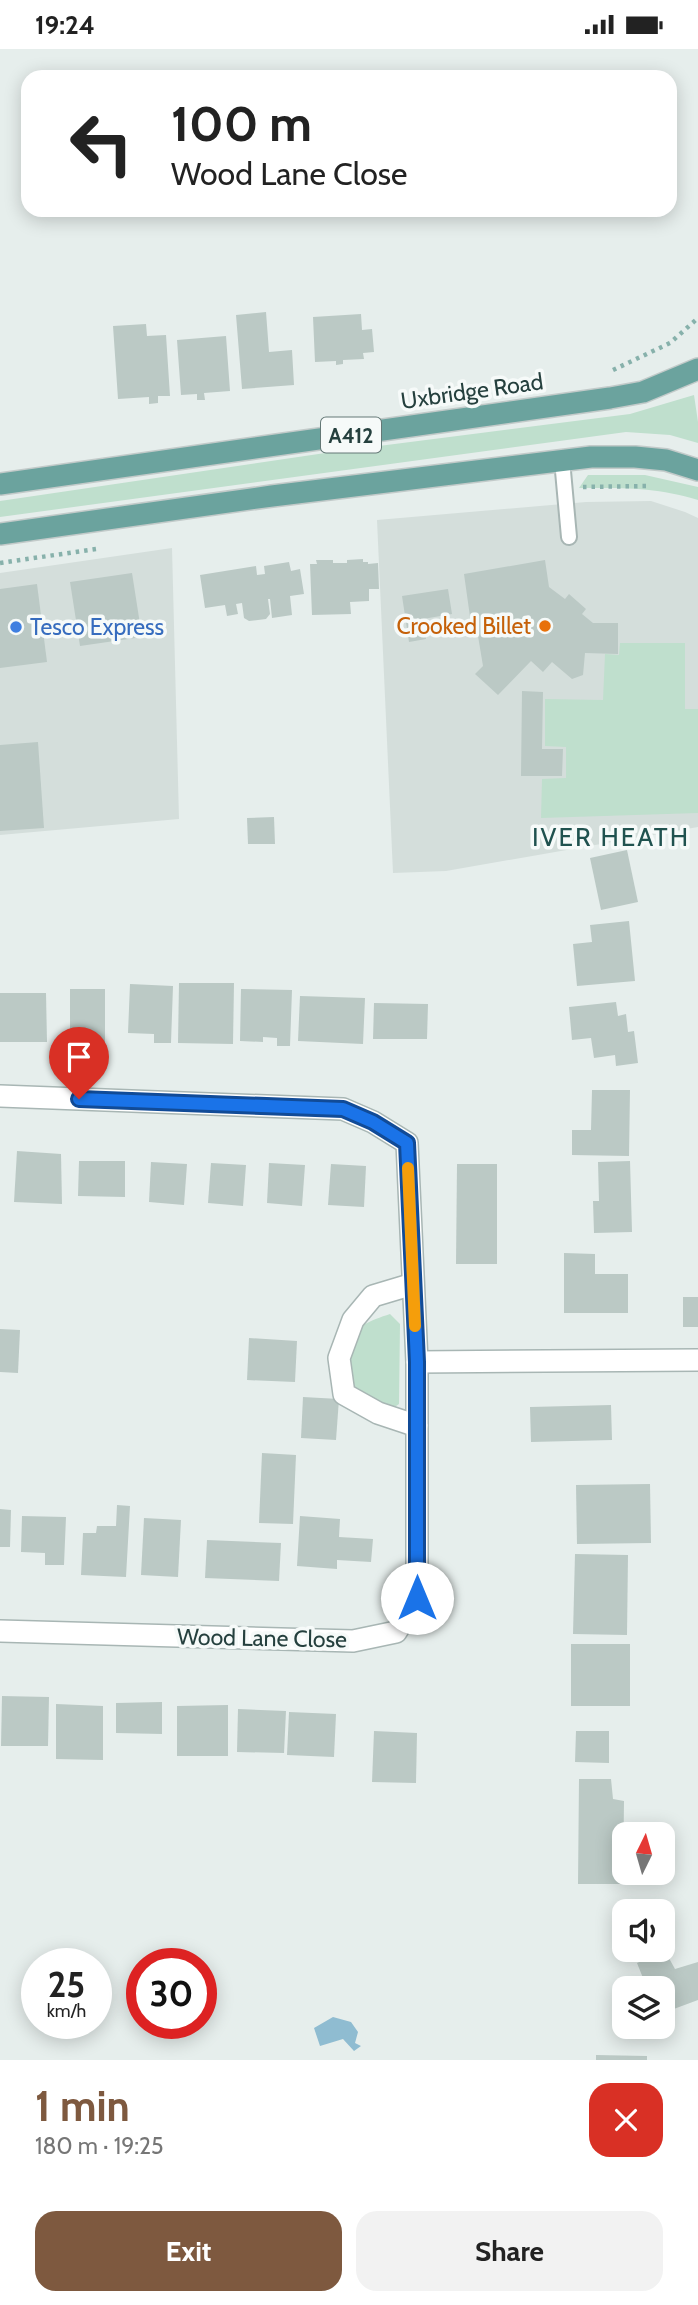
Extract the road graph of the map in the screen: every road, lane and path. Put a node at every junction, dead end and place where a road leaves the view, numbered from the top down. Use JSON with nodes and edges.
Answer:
{"nodes":[{"id":1,"x":698,"y":369,"type":"edge"},
{"id":2,"x":562,"y":460,"type":"junction"},
{"id":3,"x":698,"y":470,"type":"edge"},
{"id":4,"x":0,"y":484,"type":"edge"},
{"id":5,"x":653,"y":486,"type":"dead end"},
{"id":6,"x":565,"y":487,"type":"junction"},
{"id":7,"x":0,"y":534,"type":"edge"},
{"id":8,"x":569,"y":537,"type":"dead end"},
{"id":9,"x":97,"y":549,"type":"dead end"},
{"id":10,"x":0,"y":563,"type":"edge"},
{"id":11,"x":0,"y":1096,"type":"edge"},
{"id":12,"x":413,"y":1284,"type":"junction"},
{"id":13,"x":698,"y":1360,"type":"edge"},
{"id":14,"x":417,"y":1362,"type":"junction"},
{"id":15,"x":417,"y":1426,"type":"junction"},
{"id":16,"x":0,"y":1631,"type":"edge"}],
"edges":[{"from":1,"to":4,"type":"main road","name":"Uxbridge Road","number":"A412"},
{"from":2,"to":3,"type":"main road","number":"A412"},
{"from":2,"to":6,"type":"lane"},
{"from":2,"to":7,"type":"main road","number":"A412"},
{"from":5,"to":6,"type":"path"},
{"from":6,"to":8,"type":"lane"},
{"from":9,"to":10,"type":"path"},
{"from":11,"to":12,"type":"street","name":"Wood Lane Close"},
{"from":12,"to":14,"type":"street","name":"Wood Lane Close"},
{"from":12,"to":15,"type":"street"},
{"from":13,"to":14,"type":"street"},
{"from":14,"to":15,"type":"street","name":"Wood Lane Close"},
{"from":15,"to":16,"type":"street","name":"Wood Lane Close"}]}
